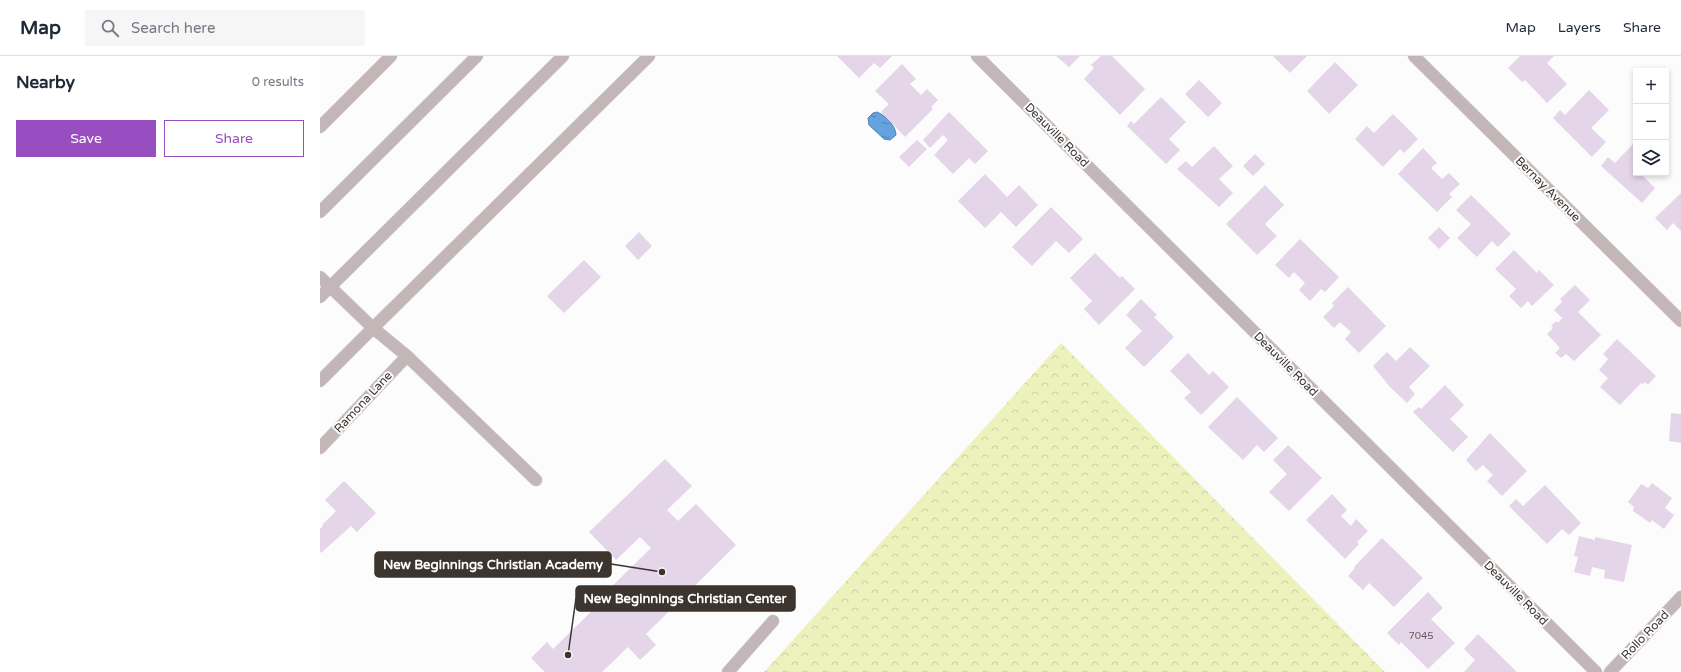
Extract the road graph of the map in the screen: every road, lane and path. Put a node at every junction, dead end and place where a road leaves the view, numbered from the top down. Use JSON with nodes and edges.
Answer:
{"nodes":[{"id":1,"x":391,"y":56,"type":"edge"},
{"id":2,"x":477,"y":56,"type":"edge"},
{"id":3,"x":562,"y":56,"type":"edge"},
{"id":4,"x":649,"y":56,"type":"edge"},
{"id":5,"x":977,"y":56,"type":"edge"},
{"id":6,"x":1414,"y":56,"type":"edge"},
{"id":7,"x":320,"y":127,"type":"edge"},
{"id":8,"x":320,"y":212,"type":"edge"},
{"id":9,"x":320,"y":277,"type":"edge"},
{"id":10,"x":330,"y":287,"type":"junction"},
{"id":11,"x":320,"y":297,"type":"edge"},
{"id":12,"x":1681,"y":321,"type":"edge"},
{"id":13,"x":373,"y":328,"type":"junction"},
{"id":14,"x":407,"y":356,"type":"junction"},
{"id":15,"x":320,"y":381,"type":"edge"},
{"id":16,"x":320,"y":448,"type":"edge"},
{"id":17,"x":536,"y":480,"type":"dead end"},
{"id":18,"x":1681,"y":597,"type":"edge"},
{"id":19,"x":773,"y":621,"type":"dead end"},
{"id":20,"x":728,"y":672,"type":"edge"},
{"id":21,"x":1596,"y":672,"type":"edge"},
{"id":22,"x":1610,"y":672,"type":"edge"}],
"edges":[{"from":1,"to":7,"type":"street"},
{"from":2,"to":8,"type":"street"},
{"from":3,"to":10,"type":"street"},
{"from":4,"to":13,"type":"street"},
{"from":5,"to":21,"type":"street","name":"Deauville Road"},
{"from":6,"to":12,"type":"street","name":"Bernay Avenue"},
{"from":9,"to":10,"type":"street"},
{"from":10,"to":11,"type":"street"},
{"from":10,"to":13,"type":"street"},
{"from":13,"to":14,"type":"street"},
{"from":13,"to":15,"type":"street"},
{"from":14,"to":16,"type":"street","name":"Ramona Lane"},
{"from":14,"to":17,"type":"street"},
{"from":18,"to":22,"type":"street","name":"Rollo Road"},
{"from":19,"to":20,"type":"street"}]}
